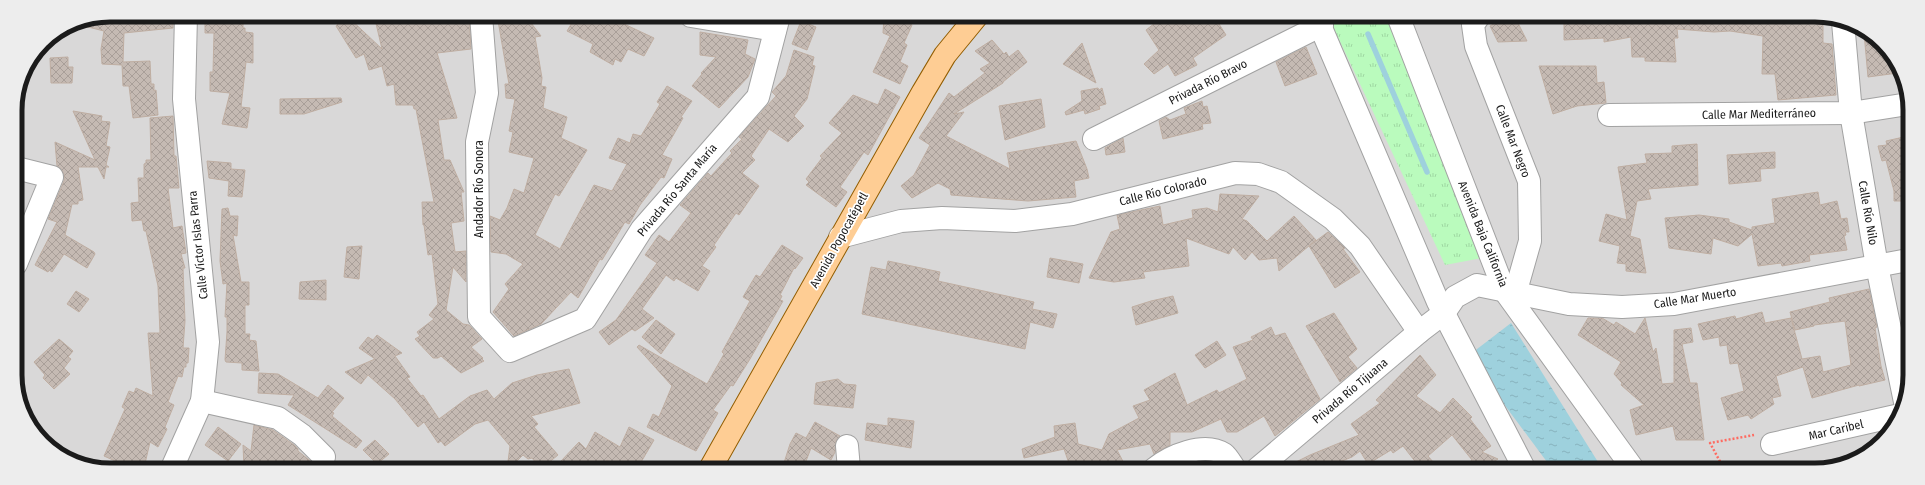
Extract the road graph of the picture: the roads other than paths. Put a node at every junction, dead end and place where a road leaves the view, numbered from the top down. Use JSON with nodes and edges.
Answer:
{"nodes":[{"id":1,"x":186,"y":22,"type":"edge"},
{"id":2,"x":482,"y":22,"type":"edge"},
{"id":3,"x":765,"y":22,"type":"edge"},
{"id":4,"x":972,"y":22,"type":"edge"},
{"id":5,"x":1317,"y":22,"type":"edge"},
{"id":6,"x":1319,"y":22,"type":"edge"},
{"id":7,"x":1400,"y":22,"type":"edge"},
{"id":8,"x":1475,"y":22,"type":"edge"},
{"id":9,"x":777,"y":23,"type":"edge"},
{"id":10,"x":1843,"y":27,"type":"edge"},
{"id":11,"x":1903,"y":105,"type":"edge"},
{"id":12,"x":1851,"y":113,"type":"junction"},
{"id":13,"x":1609,"y":115,"type":"dead end"},
{"id":14,"x":1094,"y":139,"type":"dead end"},
{"id":15,"x":22,"y":170,"type":"edge"},
{"id":16,"x":840,"y":237,"type":"junction"},
{"id":17,"x":22,"y":250,"type":"edge"},
{"id":18,"x":1903,"y":261,"type":"edge"},
{"id":19,"x":1878,"y":266,"type":"junction"},
{"id":20,"x":1510,"y":292,"type":"junction"},
{"id":21,"x":1444,"y":313,"type":"junction"},
{"id":22,"x":1419,"y":332,"type":"junction"},
{"id":23,"x":510,"y":351,"type":"joint"},
{"id":24,"x":1902,"y":387,"type":"edge"},
{"id":25,"x":202,"y":401,"type":"junction"},
{"id":26,"x":1893,"y":416,"type":"edge"},
{"id":27,"x":1767,"y":438,"type":"road end"},
{"id":28,"x":847,"y":446,"type":"dead end"},
{"id":29,"x":324,"y":457,"type":"dead end"},
{"id":30,"x":174,"y":463,"type":"edge"},
{"id":31,"x":713,"y":463,"type":"edge"},
{"id":32,"x":848,"y":463,"type":"edge"},
{"id":33,"x":1161,"y":463,"type":"edge"},
{"id":34,"x":1231,"y":463,"type":"edge"},
{"id":35,"x":1263,"y":463,"type":"edge"},
{"id":36,"x":1521,"y":463,"type":"edge"},
{"id":37,"x":1629,"y":463,"type":"edge"}],
"edges":[{"from":1,"to":25,"type":"street","name":"Calle Víctor Islas Parra"},
{"from":2,"to":23,"type":"street","name":"Andador Río Sonora"},
{"from":3,"to":9,"type":"street"},
{"from":4,"to":16,"type":"main road","name":"Avenida Popocatépetl"},
{"from":5,"to":14,"type":"street","name":"Privada Río Bravo"},
{"from":6,"to":21,"type":"street"},
{"from":7,"to":20,"type":"street","name":"Avenida Baja California"},
{"from":8,"to":20,"type":"street","name":"Calle Mar Negro"},
{"from":9,"to":23,"type":"street","name":"Privada Río Santa María"},
{"from":10,"to":12,"type":"street","name":"Calle Río Nilo"},
{"from":11,"to":12,"type":"street","name":"Calle Mar Mediterráneo"},
{"from":12,"to":13,"type":"street","name":"Calle Mar Mediterráneo"},
{"from":12,"to":19,"type":"street","name":"Calle Río Nilo"},
{"from":15,"to":17,"type":"street"},
{"from":16,"to":22,"type":"street","name":"Calle Río Colorado"},
{"from":16,"to":31,"type":"main road","name":"Avenida Popocatépetl"},
{"from":18,"to":19,"type":"street","name":"Calle Mar Muerto"},
{"from":19,"to":20,"type":"street","name":"Calle Mar Muerto"},
{"from":19,"to":24,"type":"street","name":"Calle Río Nilo"},
{"from":20,"to":21,"type":"street","name":"Calle Mar Muerto"},
{"from":20,"to":37,"type":"street","name":"Avenida Baja California"},
{"from":21,"to":22,"type":"street","name":"Privada Río Tijuana"},
{"from":21,"to":36,"type":"street"},
{"from":22,"to":35,"type":"street","name":"Privada Río Tijuana"},
{"from":25,"to":29,"type":"street"},
{"from":25,"to":30,"type":"street","name":"Calle Víctor Islas Parra"},
{"from":26,"to":27,"type":"street","name":"Mar Caribel"},
{"from":28,"to":32,"type":"street"},
{"from":33,"to":34,"type":"street"}]}
